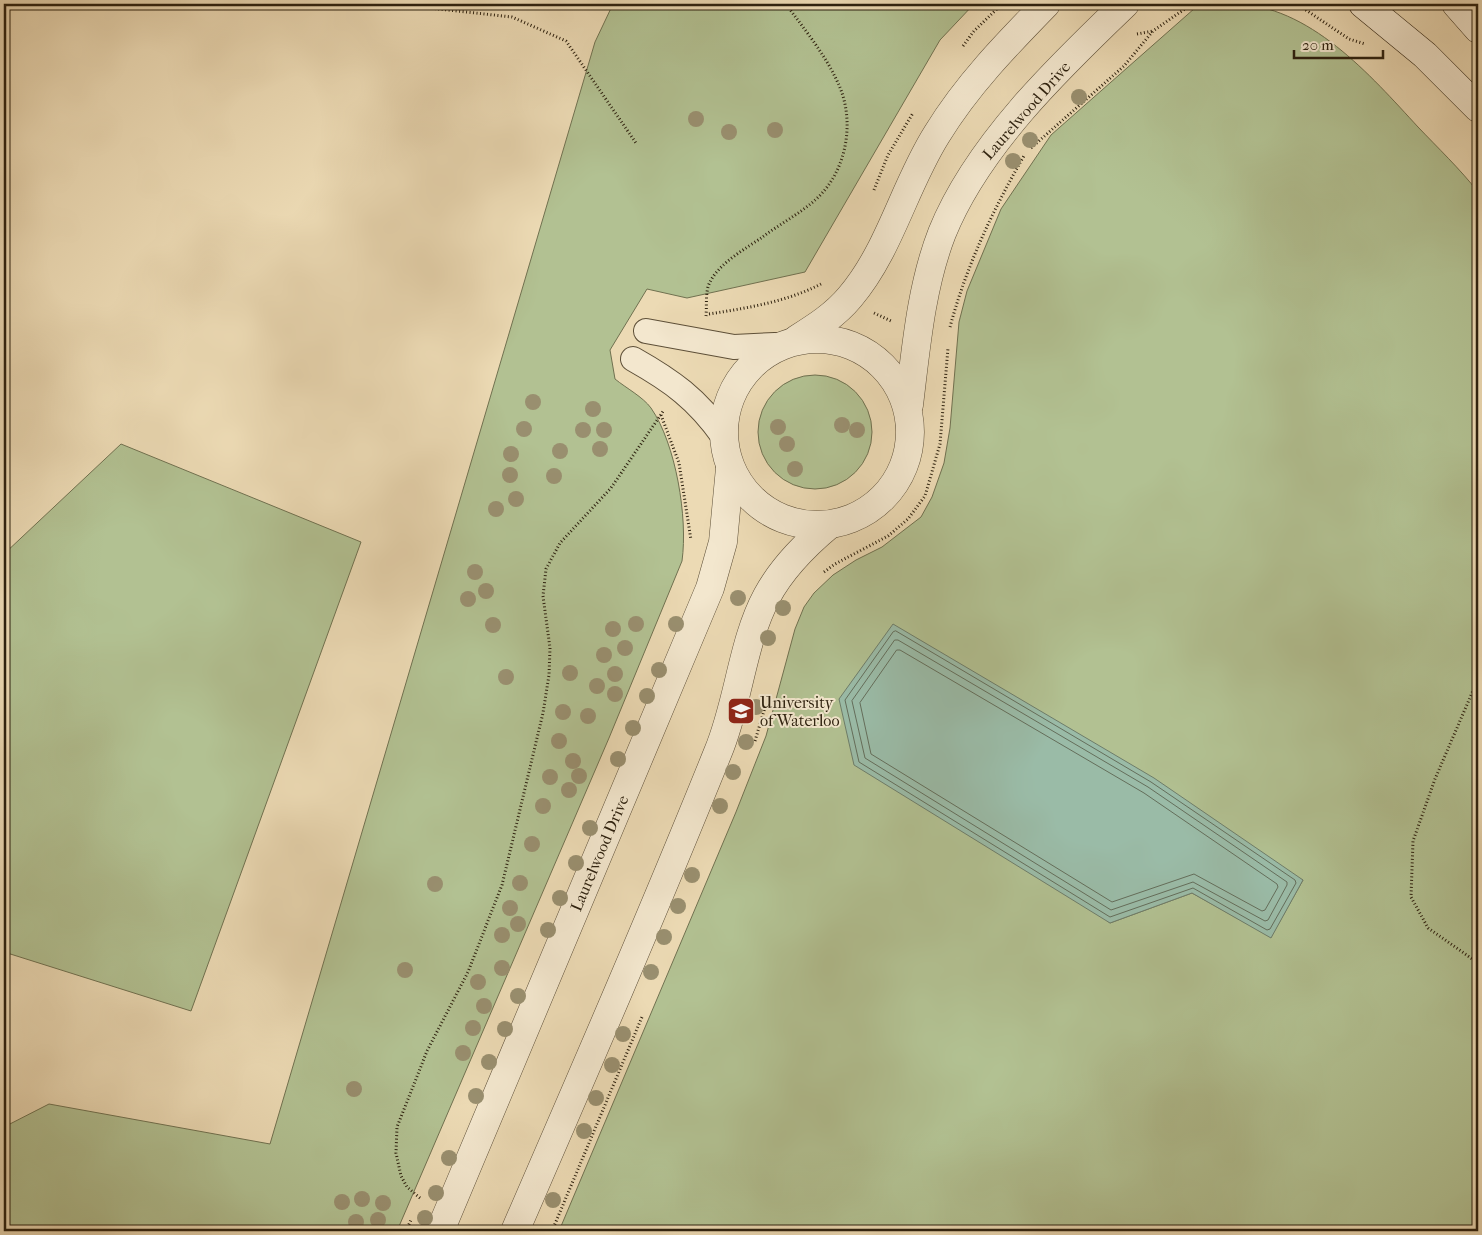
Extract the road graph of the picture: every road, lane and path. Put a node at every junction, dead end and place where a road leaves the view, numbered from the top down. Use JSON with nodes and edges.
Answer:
{"nodes":[{"id":1,"x":393,"y":4,"type":"edge"},
{"id":2,"x":786,"y":4,"type":"edge"},
{"id":3,"x":1002,"y":4,"type":"edge"},
{"id":4,"x":1046,"y":4,"type":"edge"},
{"id":5,"x":1125,"y":4,"type":"edge"},
{"id":6,"x":1192,"y":4,"type":"edge"},
{"id":7,"x":1297,"y":4,"type":"edge"},
{"id":8,"x":1363,"y":4,"type":"edge"},
{"id":9,"x":1456,"y":4,"type":"edge"},
{"id":10,"x":1478,"y":29,"type":"edge"},
{"id":11,"x":1349,"y":39,"type":"dead end"},
{"id":12,"x":962,"y":47,"type":"dead end"},
{"id":13,"x":1478,"y":108,"type":"edge"},
{"id":14,"x":915,"y":111,"type":"dead end"},
{"id":15,"x":636,"y":143,"type":"dead end"},
{"id":16,"x":873,"y":193,"type":"dead end"},
{"id":17,"x":830,"y":279,"type":"dead end"},
{"id":18,"x":867,"y":310,"type":"dead end"},
{"id":19,"x":899,"y":325,"type":"dead end"},
{"id":20,"x":646,"y":331,"type":"dead end"},
{"id":21,"x":949,"y":332,"type":"dead end"},
{"id":22,"x":948,"y":342,"type":"dead end"},
{"id":23,"x":785,"y":343,"type":"junction"},
{"id":24,"x":633,"y":359,"type":"dead end"},
{"id":25,"x":909,"y":405,"type":"junction"},
{"id":26,"x":723,"y":436,"type":"junction"},
{"id":27,"x":730,"y":468,"type":"junction"},
{"id":28,"x":829,"y":526,"type":"junction"},
{"id":29,"x":689,"y":548,"type":"dead end"},
{"id":30,"x":819,"y":576,"type":"dead end"},
{"id":31,"x":1478,"y":679,"type":"edge"},
{"id":32,"x":768,"y":694,"type":"dead end"},
{"id":33,"x":753,"y":747,"type":"dead end"},
{"id":34,"x":1478,"y":963,"type":"edge"},
{"id":35,"x":646,"y":1008,"type":"dead end"},
{"id":36,"x":424,"y":1188,"type":"dead end"},
{"id":37,"x":420,"y":1198,"type":"junction"},
{"id":38,"x":417,"y":1206,"type":"dead end"},
{"id":39,"x":413,"y":1214,"type":"dead end"},
{"id":40,"x":406,"y":1231,"type":"edge"},
{"id":41,"x":440,"y":1231,"type":"edge"},
{"id":42,"x":515,"y":1231,"type":"edge"},
{"id":43,"x":552,"y":1231,"type":"edge"}],
"edges":[{"from":1,"to":15,"type":"path"},
{"from":2,"to":17,"type":"path"},
{"from":3,"to":12,"type":"path"},
{"from":4,"to":23,"type":"street"},
{"from":5,"to":25,"type":"street","name":"Laurelwood Drive"},
{"from":6,"to":21,"type":"path"},
{"from":7,"to":11,"type":"path"},
{"from":8,"to":13,"type":"street"},
{"from":9,"to":10,"type":"street"},
{"from":14,"to":16,"type":"path"},
{"from":18,"to":19,"type":"path"},
{"from":20,"to":23,"type":"street"},
{"from":22,"to":30,"type":"path"},
{"from":23,"to":25,"type":"street"},
{"from":23,"to":26,"type":"street"},
{"from":24,"to":26,"type":"street"},
{"from":25,"to":28,"type":"street","name":"Laurelwood Drive"},
{"from":26,"to":27,"type":"street"},
{"from":27,"to":28,"type":"street"},
{"from":27,"to":41,"type":"street","name":"Laurelwood Drive"},
{"from":28,"to":42,"type":"street"},
{"from":29,"to":37,"type":"path"},
{"from":31,"to":34,"type":"path"},
{"from":32,"to":33,"type":"path"},
{"from":35,"to":43,"type":"path"},
{"from":36,"to":37,"type":"path"},
{"from":37,"to":38,"type":"path"},
{"from":39,"to":40,"type":"path"}]}
